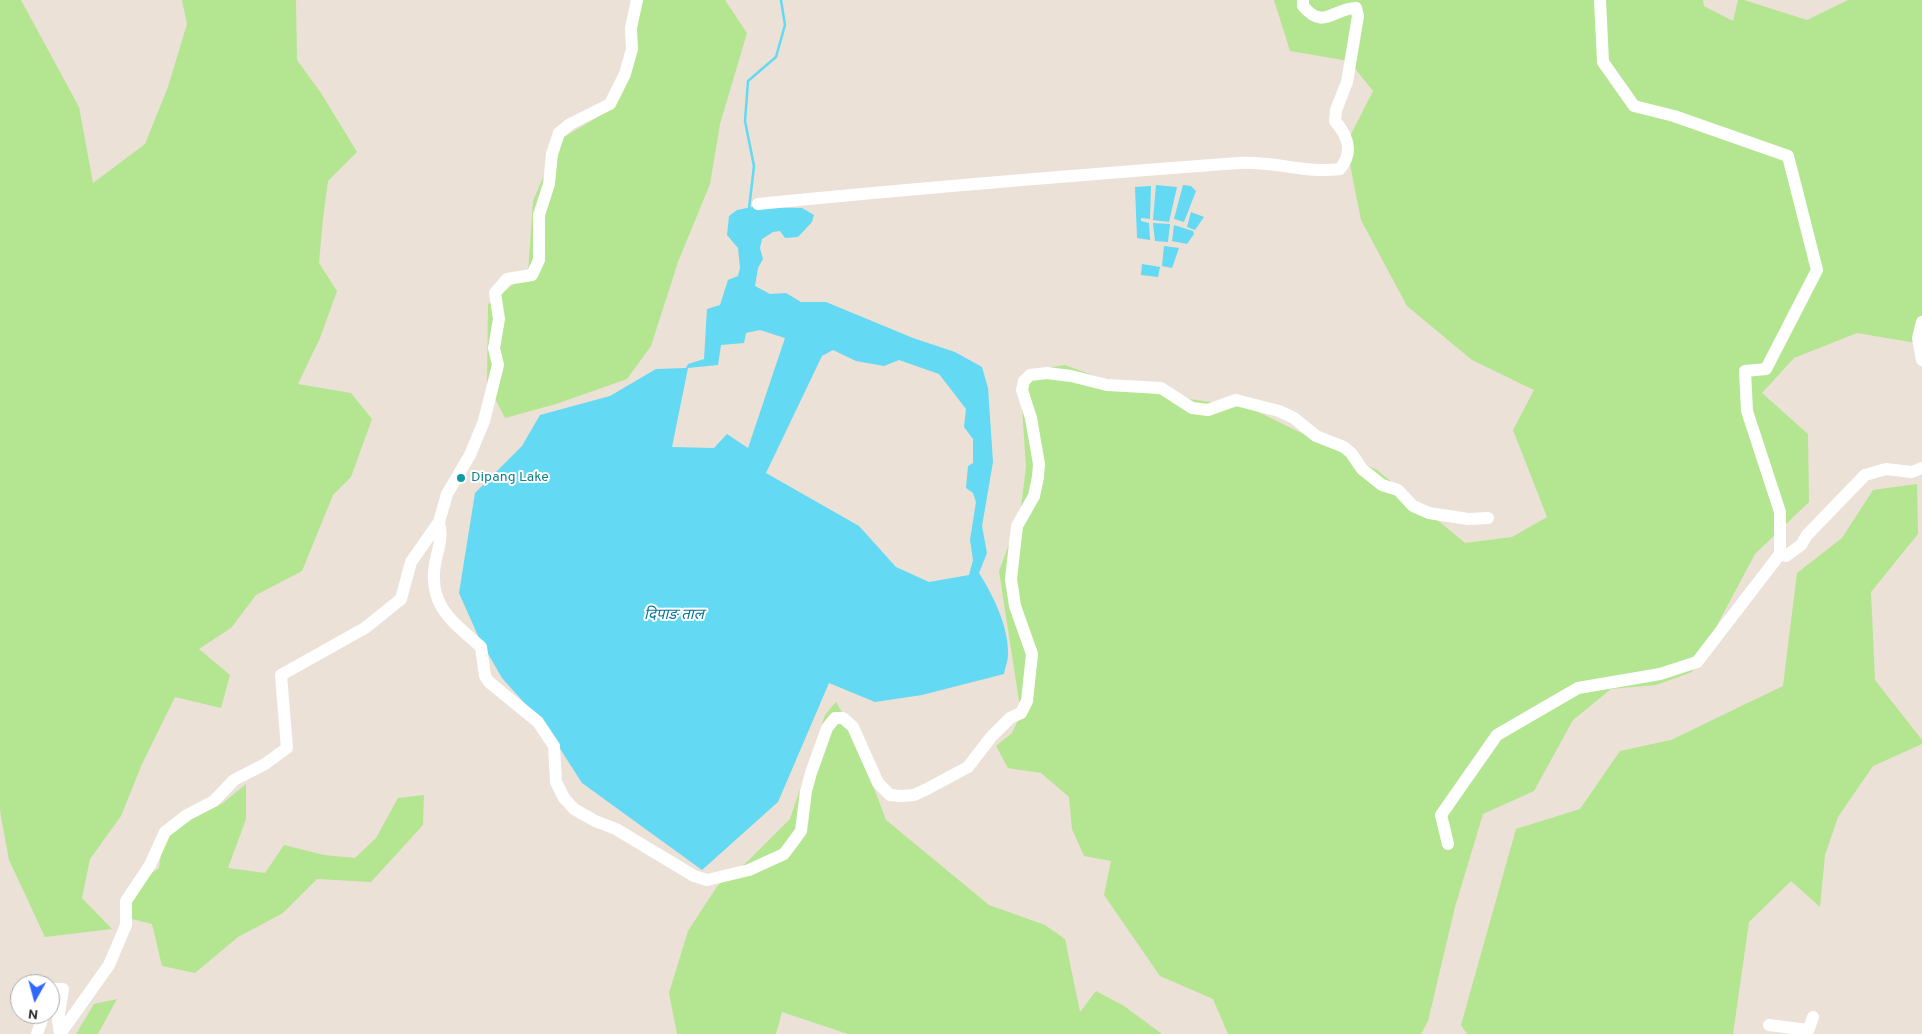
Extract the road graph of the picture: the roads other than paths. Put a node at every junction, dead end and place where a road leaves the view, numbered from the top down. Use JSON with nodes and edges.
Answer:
{"nodes":[{"id":1,"x":636,"y":0,"type":"edge"},
{"id":2,"x":1303,"y":0,"type":"edge"},
{"id":3,"x":1600,"y":0,"type":"edge"},
{"id":4,"x":758,"y":204,"type":"dead end"},
{"id":5,"x":1922,"y":322,"type":"edge"},
{"id":6,"x":1922,"y":360,"type":"edge"},
{"id":7,"x":1922,"y":468,"type":"edge"},
{"id":8,"x":1488,"y":518,"type":"dead end"},
{"id":9,"x":439,"y":522,"type":"junction"},
{"id":10,"x":1780,"y":554,"type":"junction"},
{"id":11,"x":1448,"y":844,"type":"dead end"},
{"id":12,"x":60,"y":989,"type":"edge"},
{"id":13,"x":60,"y":1008,"type":"edge"},
{"id":14,"x":1813,"y":1017,"type":"dead end"},
{"id":15,"x":59,"y":1024,"type":"edge"},
{"id":16,"x":1769,"y":1025,"type":"dead end"},
{"id":17,"x":1808,"y":1032,"type":"edge"}],
"edges":[{"from":1,"to":9,"type":"street"},
{"from":2,"to":4,"type":"street"},
{"from":3,"to":10,"type":"street"},
{"from":5,"to":6,"type":"street"},
{"from":7,"to":10,"type":"street"},
{"from":8,"to":9,"type":"street"},
{"from":9,"to":15,"type":"street"},
{"from":10,"to":11,"type":"street"},
{"from":12,"to":13,"type":"street"},
{"from":14,"to":17,"type":"street"},
{"from":16,"to":17,"type":"street"}]}
